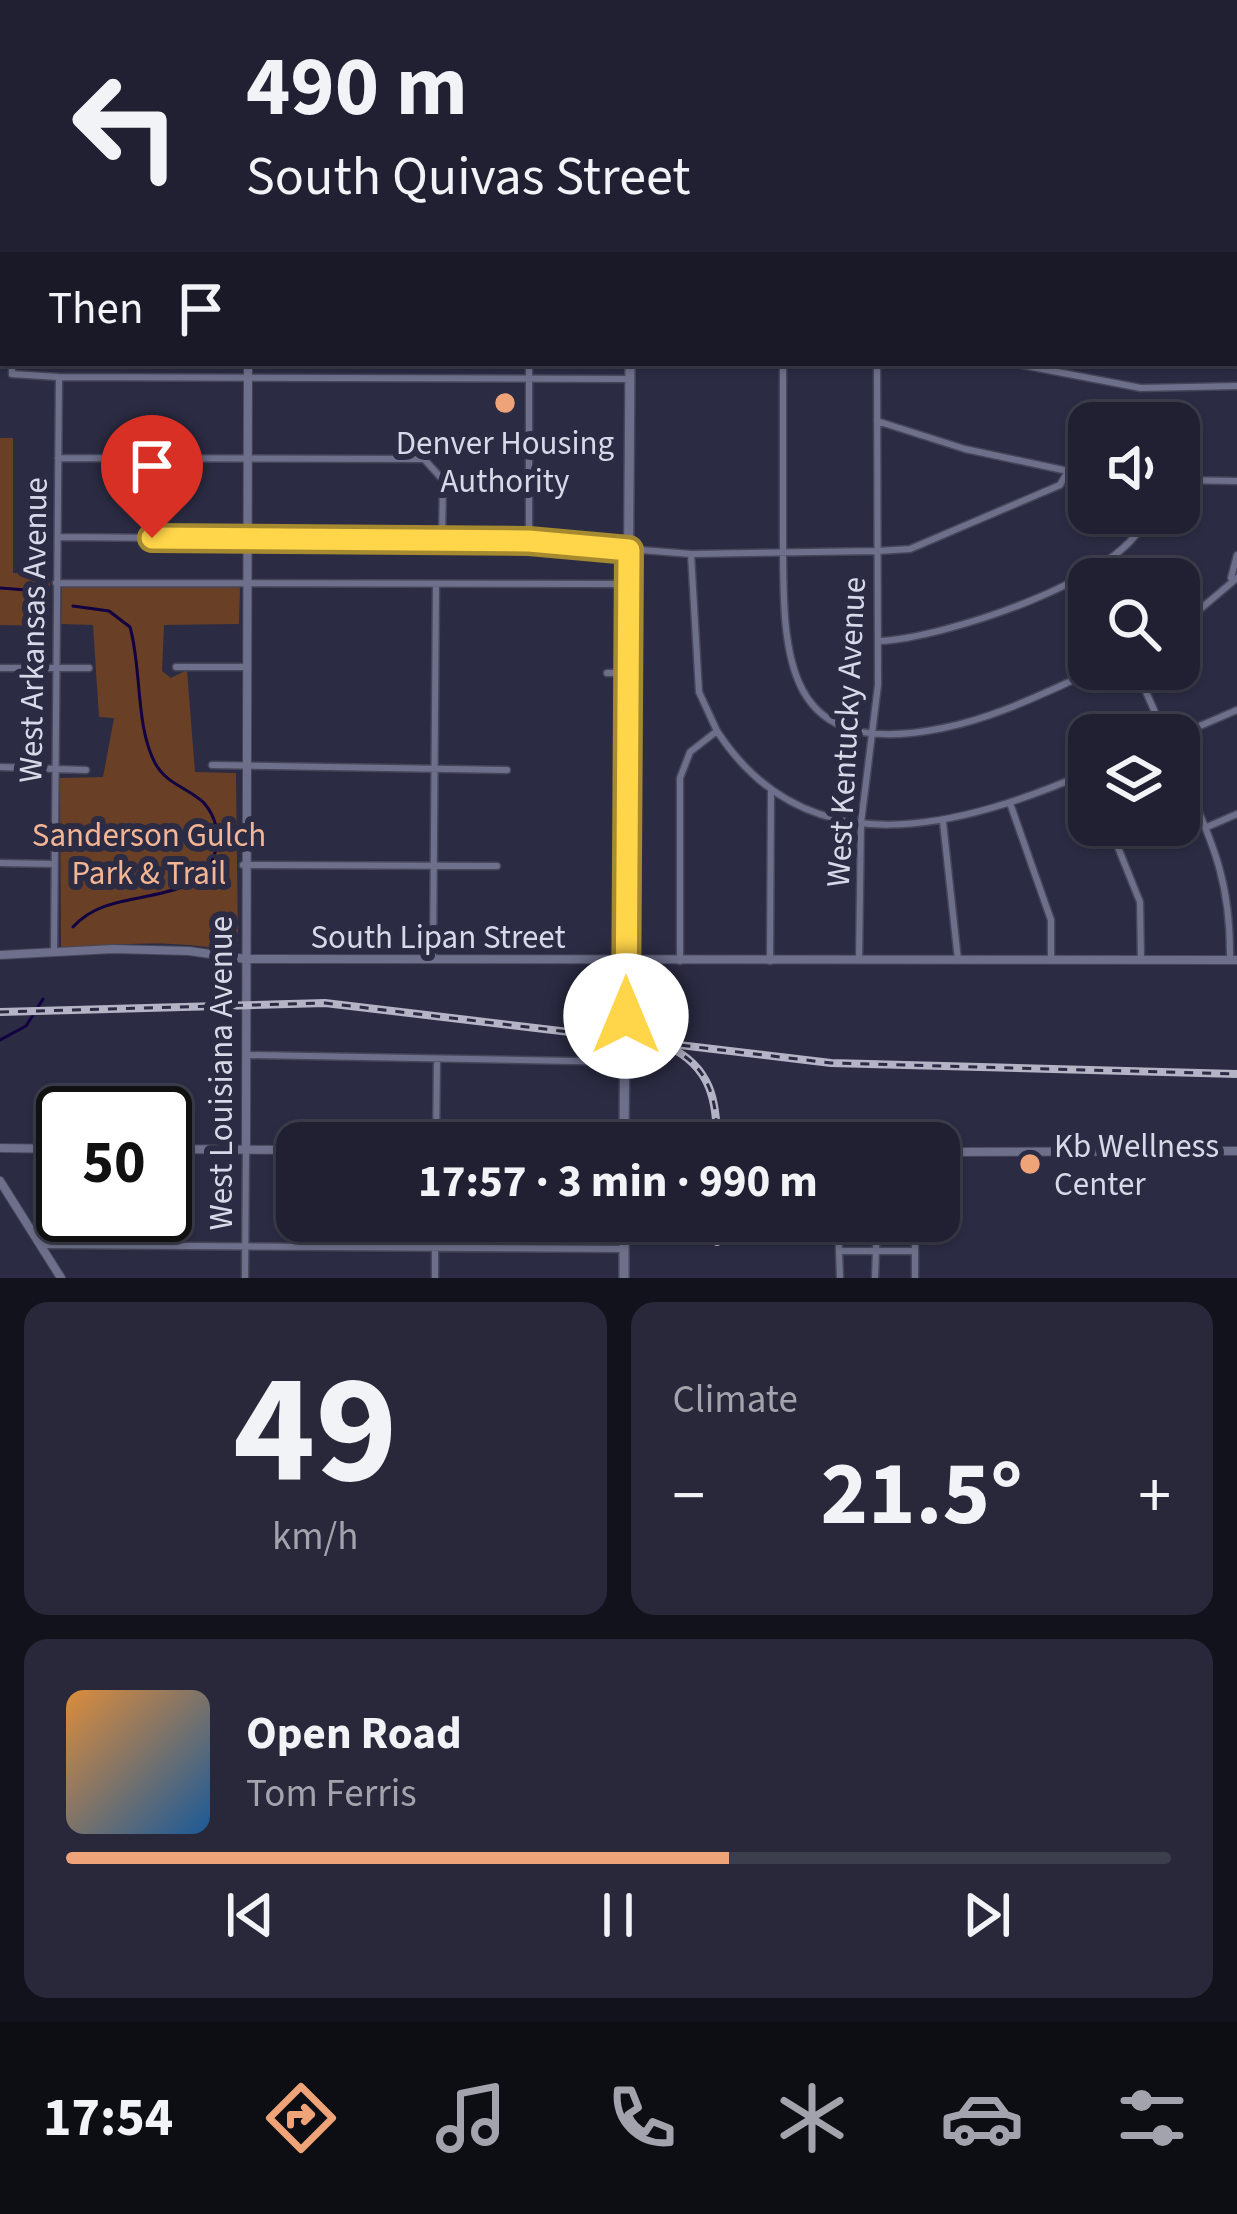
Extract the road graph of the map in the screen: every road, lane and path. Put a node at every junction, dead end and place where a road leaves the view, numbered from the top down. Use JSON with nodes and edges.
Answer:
{"nodes":[{"id":1,"x":12,"y":366,"type":"edge"},
{"id":2,"x":248,"y":366,"type":"edge"},
{"id":3,"x":529,"y":366,"type":"edge"},
{"id":4,"x":630,"y":366,"type":"edge"},
{"id":5,"x":783,"y":366,"type":"edge"},
{"id":6,"x":878,"y":366,"type":"edge"},
{"id":7,"x":1027,"y":366,"type":"edge"},
{"id":8,"x":58,"y":377,"type":"junction"},
{"id":9,"x":248,"y":378,"type":"junction"},
{"id":10,"x":528,"y":378,"type":"junction"},
{"id":11,"x":630,"y":379,"type":"junction"},
{"id":12,"x":1237,"y":386,"type":"edge"},
{"id":13,"x":877,"y":421,"type":"junction"},
{"id":14,"x":248,"y":457,"type":"junction"},
{"id":15,"x":58,"y":458,"type":"junction"},
{"id":16,"x":1068,"y":471,"type":"joint"},
{"id":17,"x":1200,"y":480,"type":"edge"},
{"id":18,"x":1237,"y":481,"type":"edge"},
{"id":19,"x":1138,"y":534,"type":"edge"},
{"id":20,"x":58,"y":537,"type":"junction"},
{"id":21,"x":246,"y":539,"type":"junction"},
{"id":22,"x":442,"y":541,"type":"junction"},
{"id":23,"x":529,"y":541,"type":"junction"},
{"id":24,"x":629,"y":550,"type":"junction"},
{"id":25,"x":878,"y":551,"type":"junction"},
{"id":26,"x":783,"y":552,"type":"junction"},
{"id":27,"x":691,"y":554,"type":"junction"},
{"id":28,"x":1237,"y":555,"type":"edge"},
{"id":29,"x":1116,"y":558,"type":"edge"},
{"id":30,"x":1234,"y":578,"type":"edge"},
{"id":31,"x":56,"y":583,"type":"junction"},
{"id":32,"x":246,"y":583,"type":"junction"},
{"id":33,"x":436,"y":584,"type":"junction"},
{"id":34,"x":628,"y":584,"type":"junction"},
{"id":35,"x":1068,"y":586,"type":"edge"},
{"id":36,"x":1200,"y":608,"type":"edge"},
{"id":37,"x":879,"y":641,"type":"junction"},
{"id":38,"x":176,"y":667,"type":"dead end"},
{"id":39,"x":245,"y":667,"type":"junction"},
{"id":40,"x":0,"y":668,"type":"edge"},
{"id":41,"x":55,"y":668,"type":"junction"},
{"id":42,"x":89,"y":668,"type":"dead end"},
{"id":43,"x":607,"y":674,"type":"dead end"},
{"id":44,"x":625,"y":674,"type":"junction"},
{"id":45,"x":1068,"y":681,"type":"edge"},
{"id":46,"x":1237,"y":710,"type":"edge"},
{"id":47,"x":1200,"y":726,"type":"edge"},
{"id":48,"x":717,"y":731,"type":"junction"},
{"id":49,"x":872,"y":731,"type":"junction"},
{"id":50,"x":0,"y":766,"type":"edge"},
{"id":51,"x":212,"y":766,"type":"dead end"},
{"id":52,"x":54,"y":767,"type":"junction"},
{"id":53,"x":244,"y":768,"type":"junction"},
{"id":54,"x":86,"y":770,"type":"dead end"},
{"id":55,"x":433,"y":770,"type":"junction"},
{"id":56,"x":507,"y":770,"type":"dead end"},
{"id":57,"x":1068,"y":782,"type":"edge"},
{"id":58,"x":771,"y":792,"type":"junction"},
{"id":59,"x":1011,"y":806,"type":"junction"},
{"id":60,"x":1200,"y":814,"type":"edge"},
{"id":61,"x":1237,"y":814,"type":"edge"},
{"id":62,"x":944,"y":821,"type":"junction"},
{"id":63,"x":861,"y":824,"type":"junction"},
{"id":64,"x":1206,"y":828,"type":"junction"},
{"id":65,"x":1117,"y":846,"type":"edge"},
{"id":66,"x":0,"y":863,"type":"edge"},
{"id":67,"x":54,"y":864,"type":"junction"},
{"id":68,"x":243,"y":865,"type":"junction"},
{"id":69,"x":433,"y":865,"type":"junction"},
{"id":70,"x":496,"y":866,"type":"dead end"},
{"id":71,"x":0,"y":955,"type":"edge"},
{"id":72,"x":54,"y":955,"type":"junction"},
{"id":73,"x":244,"y":959,"type":"junction"},
{"id":74,"x":433,"y":959,"type":"junction"},
{"id":75,"x":859,"y":960,"type":"junction"},
{"id":76,"x":958,"y":960,"type":"junction"},
{"id":77,"x":1052,"y":960,"type":"junction"},
{"id":78,"x":1141,"y":960,"type":"junction"},
{"id":79,"x":1233,"y":960,"type":"edge"},
{"id":80,"x":626,"y":961,"type":"junction"},
{"id":81,"x":680,"y":961,"type":"junction"},
{"id":82,"x":770,"y":961,"type":"junction"},
{"id":83,"x":249,"y":1055,"type":"junction"},
{"id":84,"x":437,"y":1059,"type":"junction"},
{"id":85,"x":625,"y":1062,"type":"junction"},
{"id":86,"x":436,"y":1122,"type":"edge"},
{"id":87,"x":625,"y":1122,"type":"edge"},
{"id":88,"x":0,"y":1148,"type":"edge"},
{"id":89,"x":36,"y":1149,"type":"edge"},
{"id":90,"x":192,"y":1149,"type":"edge"},
{"id":91,"x":246,"y":1149,"type":"junction"},
{"id":92,"x":276,"y":1150,"type":"edge"},
{"id":93,"x":1237,"y":1151,"type":"edge"},
{"id":94,"x":960,"y":1152,"type":"edge"},
{"id":95,"x":0,"y":1181,"type":"edge"},
{"id":96,"x":435,"y":1242,"type":"edge"},
{"id":97,"x":624,"y":1242,"type":"edge"},
{"id":98,"x":839,"y":1242,"type":"edge"},
{"id":99,"x":876,"y":1242,"type":"edge"},
{"id":100,"x":915,"y":1242,"type":"edge"},
{"id":101,"x":245,"y":1244,"type":"junction"},
{"id":102,"x":44,"y":1245,"type":"junction"},
{"id":103,"x":435,"y":1247,"type":"junction"},
{"id":104,"x":624,"y":1249,"type":"junction"},
{"id":105,"x":839,"y":1251,"type":"junction"},
{"id":106,"x":876,"y":1251,"type":"junction"},
{"id":107,"x":915,"y":1251,"type":"junction"},
{"id":108,"x":62,"y":1278,"type":"edge"},
{"id":109,"x":245,"y":1278,"type":"edge"},
{"id":110,"x":435,"y":1278,"type":"edge"},
{"id":111,"x":624,"y":1278,"type":"edge"},
{"id":112,"x":840,"y":1278,"type":"edge"},
{"id":113,"x":875,"y":1278,"type":"edge"},
{"id":114,"x":915,"y":1278,"type":"edge"}],
"edges":[{"from":1,"to":8,"type":"street"},
{"from":2,"to":9,"type":"street","name":"West Louisiana Avenue"},
{"from":3,"to":10,"type":"street"},
{"from":4,"to":11,"type":"main road"},
{"from":5,"to":26,"type":"street"},
{"from":6,"to":13,"type":"street","name":"West Kentucky Avenue"},
{"from":7,"to":12,"type":"street"},
{"from":8,"to":9,"type":"street"},
{"from":8,"to":15,"type":"street","name":"West Arkansas Avenue"},
{"from":9,"to":10,"type":"street"},
{"from":9,"to":14,"type":"street","name":"West Louisiana Avenue"},
{"from":10,"to":11,"type":"street"},
{"from":10,"to":23,"type":"street"},
{"from":11,"to":24,"type":"main road"},
{"from":13,"to":16,"type":"street"},
{"from":13,"to":25,"type":"street","name":"West Kentucky Avenue"},
{"from":14,"to":15,"type":"street"},
{"from":14,"to":21,"type":"street","name":"West Louisiana Avenue"},
{"from":14,"to":22,"type":"street"},
{"from":15,"to":20,"type":"street","name":"West Arkansas Avenue"},
{"from":16,"to":25,"type":"street"},
{"from":17,"to":18,"type":"street"},
{"from":19,"to":29,"type":"street"},
{"from":20,"to":21,"type":"street"},
{"from":20,"to":31,"type":"street","name":"West Arkansas Avenue"},
{"from":21,"to":22,"type":"street"},
{"from":21,"to":32,"type":"street","name":"West Louisiana Avenue"},
{"from":22,"to":23,"type":"street"},
{"from":23,"to":24,"type":"street"},
{"from":24,"to":27,"type":"street"},
{"from":24,"to":34,"type":"main road"},
{"from":25,"to":26,"type":"street"},
{"from":25,"to":37,"type":"street","name":"West Kentucky Avenue"},
{"from":26,"to":27,"type":"street"},
{"from":26,"to":49,"type":"street"},
{"from":27,"to":48,"type":"street"},
{"from":28,"to":30,"type":"street"},
{"from":30,"to":36,"type":"street"},
{"from":31,"to":32,"type":"street"},
{"from":31,"to":41,"type":"street","name":"West Arkansas Avenue"},
{"from":32,"to":33,"type":"street"},
{"from":32,"to":39,"type":"street","name":"West Louisiana Avenue"},
{"from":33,"to":34,"type":"street"},
{"from":33,"to":55,"type":"street"},
{"from":34,"to":44,"type":"main road"},
{"from":35,"to":37,"type":"street"},
{"from":37,"to":49,"type":"street","name":"West Kentucky Avenue"},
{"from":38,"to":39,"type":"street"},
{"from":39,"to":53,"type":"street","name":"West Louisiana Avenue"},
{"from":40,"to":41,"type":"street"},
{"from":41,"to":42,"type":"street"},
{"from":41,"to":52,"type":"street","name":"West Arkansas Avenue"},
{"from":43,"to":44,"type":"street"},
{"from":44,"to":80,"type":"main road"},
{"from":45,"to":49,"type":"street"},
{"from":46,"to":47,"type":"street"},
{"from":48,"to":58,"type":"street"},
{"from":48,"to":81,"type":"street"},
{"from":49,"to":63,"type":"street","name":"West Kentucky Avenue"},
{"from":50,"to":52,"type":"street"},
{"from":51,"to":53,"type":"street"},
{"from":52,"to":54,"type":"street"},
{"from":52,"to":67,"type":"street","name":"West Arkansas Avenue"},
{"from":53,"to":55,"type":"street"},
{"from":53,"to":68,"type":"street","name":"West Louisiana Avenue"},
{"from":55,"to":56,"type":"street"},
{"from":55,"to":69,"type":"street"},
{"from":57,"to":59,"type":"street"},
{"from":58,"to":63,"type":"street"},
{"from":58,"to":82,"type":"street"},
{"from":59,"to":62,"type":"street"},
{"from":59,"to":77,"type":"street"},
{"from":60,"to":64,"type":"street"},
{"from":61,"to":64,"type":"street"},
{"from":62,"to":63,"type":"street"},
{"from":62,"to":76,"type":"street"},
{"from":63,"to":75,"type":"street","name":"West Kentucky Avenue"},
{"from":64,"to":79,"type":"street"},
{"from":65,"to":78,"type":"street"},
{"from":66,"to":67,"type":"street"},
{"from":67,"to":72,"type":"street","name":"West Arkansas Avenue"},
{"from":68,"to":69,"type":"street"},
{"from":68,"to":73,"type":"street","name":"West Louisiana Avenue"},
{"from":69,"to":70,"type":"street"},
{"from":69,"to":74,"type":"street"},
{"from":71,"to":72,"type":"street","name":"South Lipan Street"},
{"from":72,"to":73,"type":"street","name":"South Lipan Street"},
{"from":73,"to":74,"type":"street","name":"South Lipan Street"},
{"from":73,"to":83,"type":"street","name":"West Louisiana Avenue"},
{"from":74,"to":80,"type":"street","name":"South Lipan Street"},
{"from":75,"to":76,"type":"street","name":"South Lipan Street"},
{"from":75,"to":82,"type":"street","name":"South Lipan Street"},
{"from":76,"to":77,"type":"street","name":"South Lipan Street"},
{"from":77,"to":78,"type":"street","name":"South Lipan Street"},
{"from":78,"to":79,"type":"street","name":"South Lipan Street"},
{"from":80,"to":81,"type":"street","name":"South Lipan Street"},
{"from":80,"to":85,"type":"main road"},
{"from":81,"to":82,"type":"street","name":"South Lipan Street"},
{"from":83,"to":84,"type":"street"},
{"from":83,"to":91,"type":"street","name":"West Louisiana Avenue"},
{"from":84,"to":85,"type":"street"},
{"from":84,"to":86,"type":"street"},
{"from":85,"to":87,"type":"main road"},
{"from":88,"to":89,"type":"street"},
{"from":90,"to":91,"type":"street"},
{"from":91,"to":92,"type":"street"},
{"from":91,"to":101,"type":"street","name":"West Louisiana Avenue"},
{"from":93,"to":94,"type":"street"},
{"from":95,"to":102,"type":"street"},
{"from":96,"to":103,"type":"street"},
{"from":97,"to":104,"type":"main road"},
{"from":98,"to":105,"type":"street"},
{"from":99,"to":106,"type":"street"},
{"from":100,"to":107,"type":"street"},
{"from":101,"to":102,"type":"street"},
{"from":101,"to":103,"type":"street"},
{"from":101,"to":109,"type":"street","name":"West Louisiana Avenue"},
{"from":102,"to":108,"type":"street"},
{"from":103,"to":104,"type":"street"},
{"from":103,"to":110,"type":"street"},
{"from":104,"to":111,"type":"main road"},
{"from":105,"to":106,"type":"street"},
{"from":105,"to":112,"type":"street"},
{"from":106,"to":107,"type":"street"},
{"from":106,"to":113,"type":"street"},
{"from":107,"to":114,"type":"street"}]}
